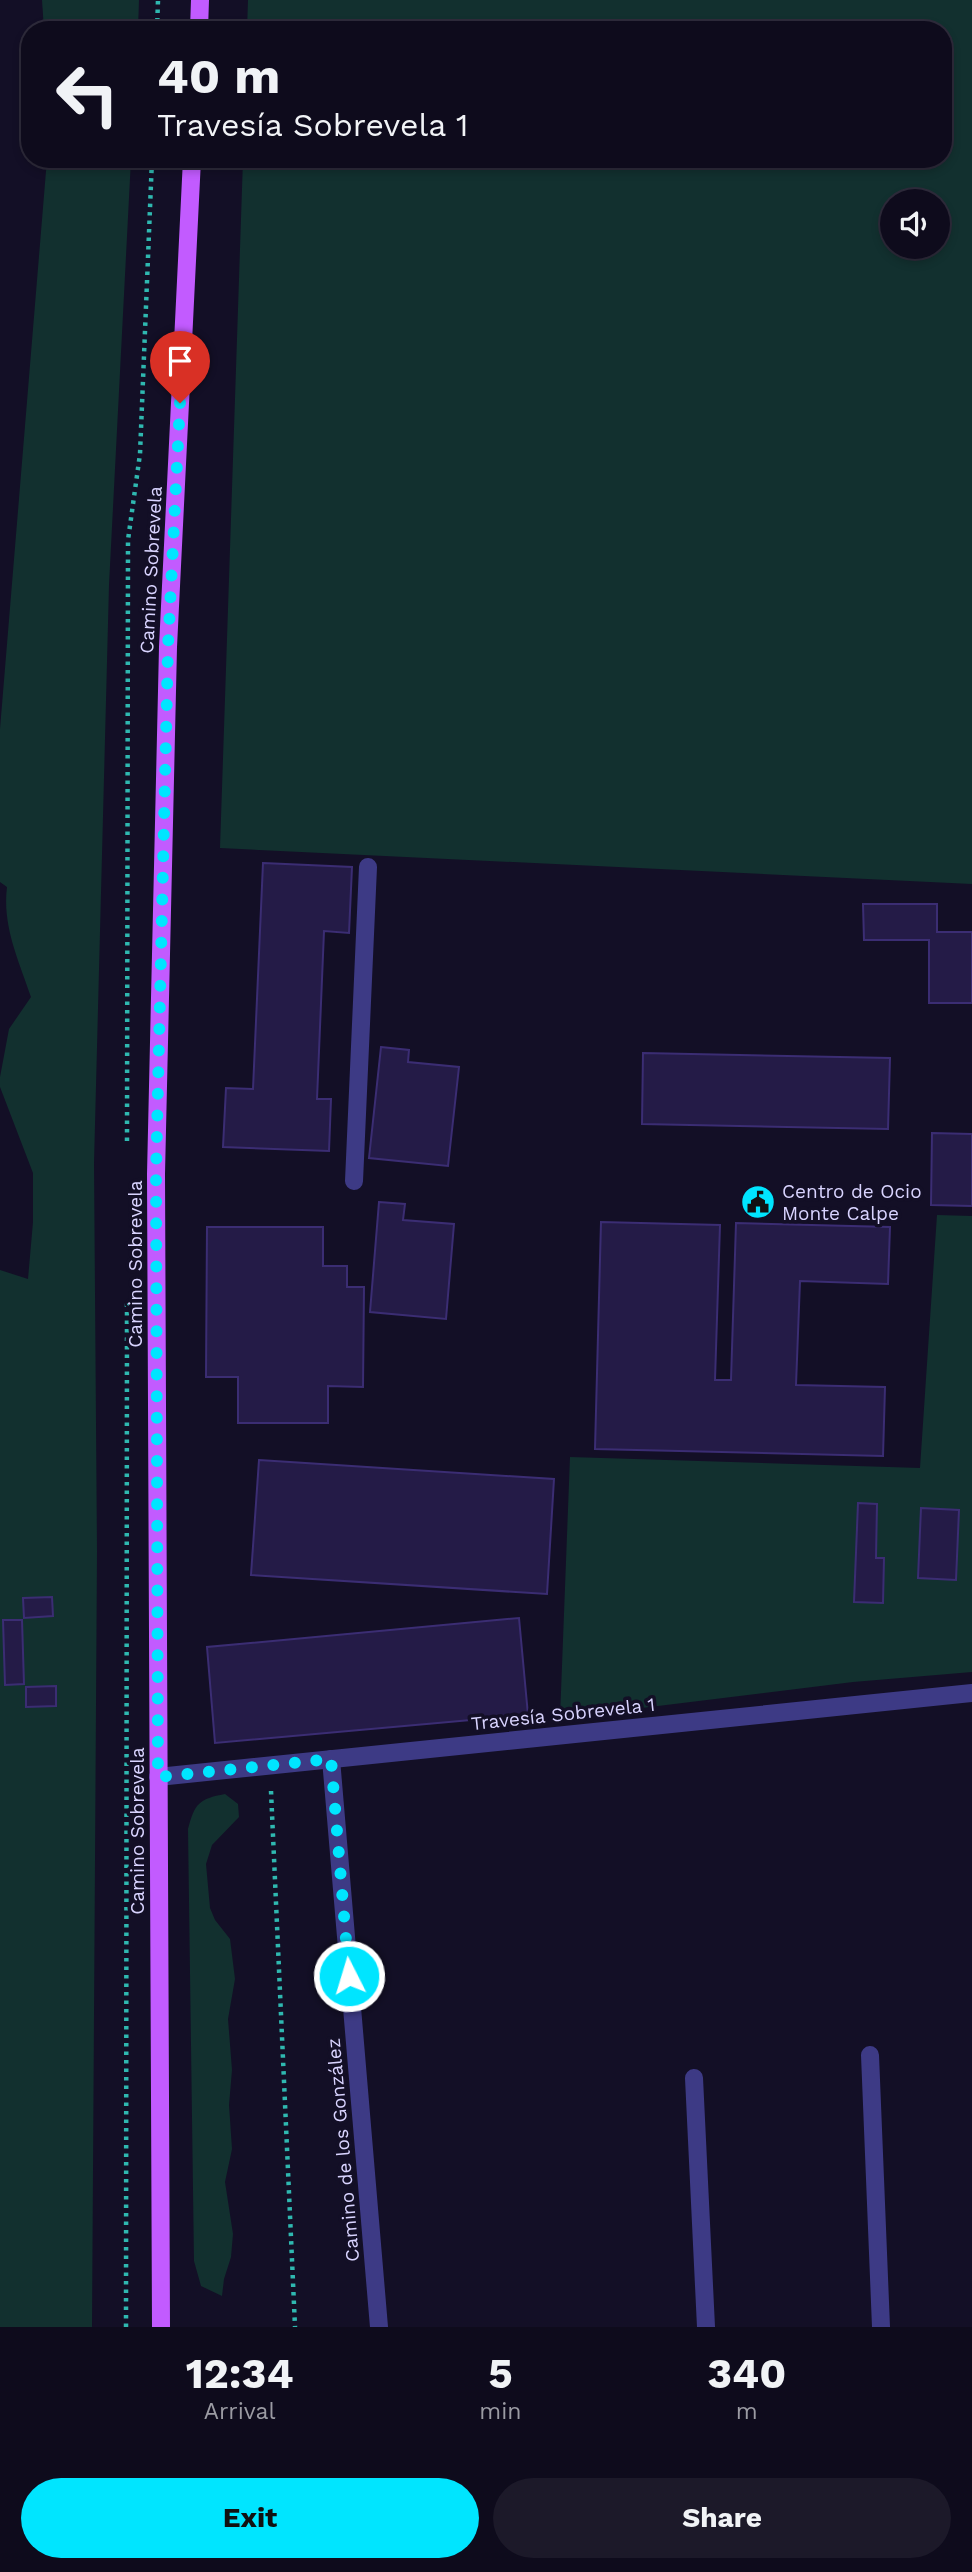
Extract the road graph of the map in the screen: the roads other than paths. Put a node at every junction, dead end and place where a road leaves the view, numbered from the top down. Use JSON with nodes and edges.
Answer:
{"nodes":[{"id":1,"x":200,"y":0,"type":"edge"},
{"id":2,"x":199,"y":21,"type":"edge"},
{"id":3,"x":192,"y":168,"type":"edge"},
{"id":4,"x":368,"y":867,"type":"dead end"},
{"id":5,"x":354,"y":1181,"type":"dead end"},
{"id":6,"x":972,"y":1693,"type":"edge"},
{"id":7,"x":331,"y":1759,"type":"junction"},
{"id":8,"x":158,"y":1777,"type":"junction"},
{"id":9,"x":870,"y":2055,"type":"dead end"},
{"id":10,"x":694,"y":2078,"type":"dead end"},
{"id":11,"x":161,"y":2327,"type":"edge"},
{"id":12,"x":379,"y":2327,"type":"edge"},
{"id":13,"x":706,"y":2327,"type":"edge"},
{"id":14,"x":881,"y":2327,"type":"edge"}],
"edges":[{"from":1,"to":2,"type":"main road"},
{"from":3,"to":8,"type":"main road","name":"Camino Sobrevela"},
{"from":4,"to":5,"type":"street"},
{"from":6,"to":7,"type":"street","name":"Travesía Sobrevela 1"},
{"from":7,"to":8,"type":"street","name":"Travesía Sobrevela 1"},
{"from":7,"to":12,"type":"street","name":"Camino de los González"},
{"from":8,"to":11,"type":"main road","name":"Camino Sobrevela"},
{"from":9,"to":14,"type":"street"},
{"from":10,"to":13,"type":"street"}]}
